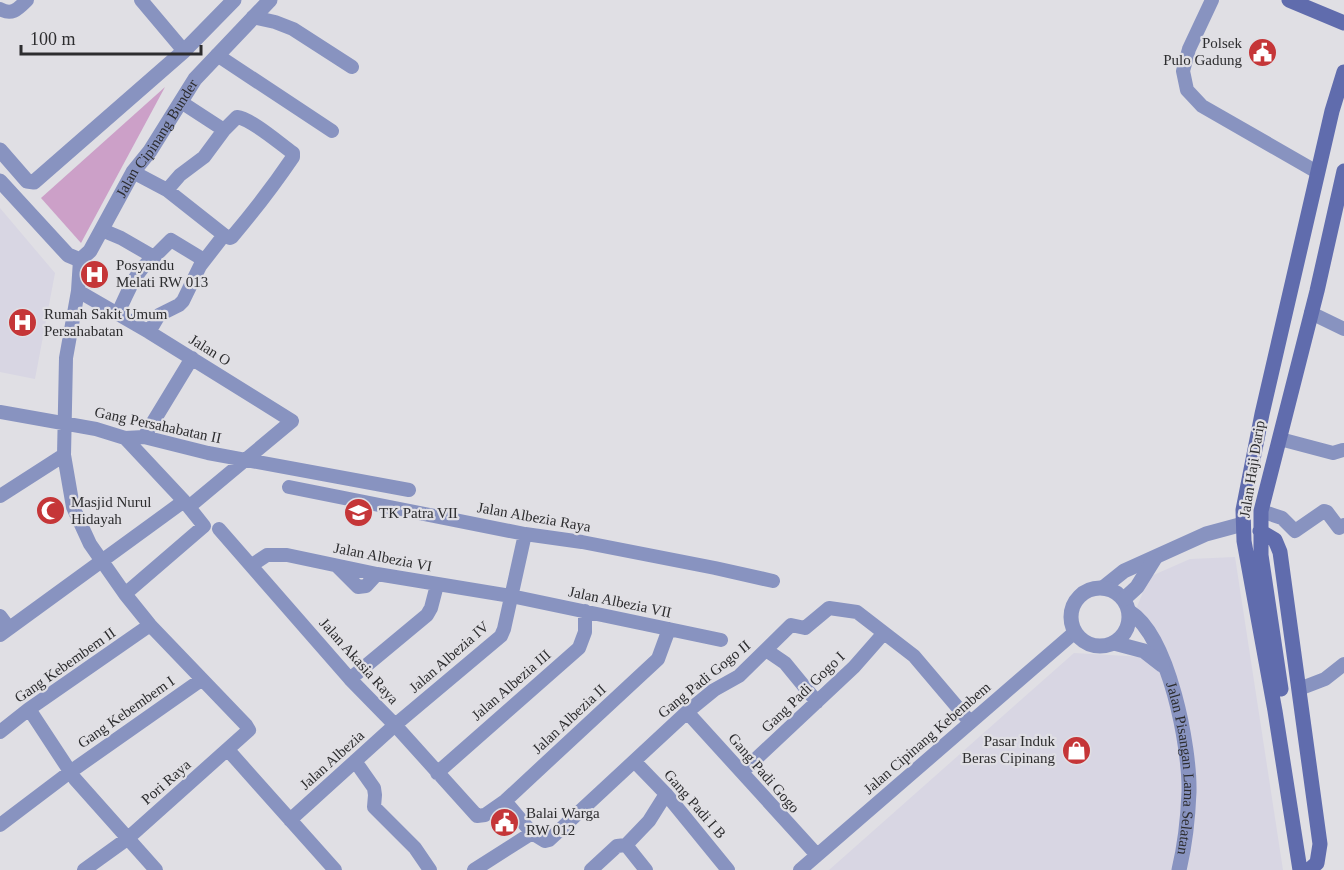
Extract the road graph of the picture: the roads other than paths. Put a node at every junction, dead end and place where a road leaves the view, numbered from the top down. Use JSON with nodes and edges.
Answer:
{"nodes":[{"id":1,"x":27,"y":0,"type":"edge"},
{"id":2,"x":141,"y":0,"type":"edge"},
{"id":3,"x":234,"y":0,"type":"edge"},
{"id":4,"x":270,"y":0,"type":"edge"},
{"id":5,"x":1212,"y":0,"type":"edge"},
{"id":6,"x":1289,"y":0,"type":"edge"},
{"id":7,"x":0,"y":9,"type":"edge"},
{"id":8,"x":253,"y":17,"type":"junction"},
{"id":9,"x":1344,"y":23,"type":"edge"},
{"id":10,"x":184,"y":51,"type":"junction"},
{"id":11,"x":217,"y":55,"type":"junction"},
{"id":12,"x":352,"y":67,"type":"dead end"},
{"id":13,"x":1344,"y":72,"type":"edge"},
{"id":14,"x":181,"y":102,"type":"junction"},
{"id":15,"x":224,"y":130,"type":"junction"},
{"id":16,"x":332,"y":131,"type":"dead end"},
{"id":17,"x":0,"y":150,"type":"edge"},
{"id":18,"x":1344,"y":171,"type":"edge"},
{"id":19,"x":134,"y":172,"type":"junction"},
{"id":20,"x":1317,"y":172,"type":"junction"},
{"id":21,"x":0,"y":181,"type":"edge"},
{"id":22,"x":1342,"y":188,"type":"edge"},
{"id":23,"x":167,"y":190,"type":"junction"},
{"id":24,"x":102,"y":230,"type":"junction"},
{"id":25,"x":224,"y":235,"type":"junction"},
{"id":26,"x":154,"y":257,"type":"junction"},
{"id":27,"x":80,"y":260,"type":"junction"},
{"id":28,"x":204,"y":260,"type":"junction"},
{"id":29,"x":78,"y":291,"type":"junction"},
{"id":30,"x":118,"y":313,"type":"junction"},
{"id":31,"x":1311,"y":313,"type":"junction"},
{"id":32,"x":1344,"y":329,"type":"edge"},
{"id":33,"x":149,"y":332,"type":"junction"},
{"id":34,"x":192,"y":358,"type":"junction"},
{"id":35,"x":0,"y":412,"type":"edge"},
{"id":36,"x":65,"y":424,"type":"junction"},
{"id":37,"x":144,"y":437,"type":"junction"},
{"id":38,"x":125,"y":438,"type":"junction"},
{"id":39,"x":1280,"y":439,"type":"junction"},
{"id":40,"x":1344,"y":450,"type":"edge"},
{"id":41,"x":64,"y":455,"type":"junction"},
{"id":42,"x":244,"y":459,"type":"junction"},
{"id":43,"x":290,"y":487,"type":"dead end"},
{"id":44,"x":409,"y":490,"type":"dead end"},
{"id":45,"x":0,"y":496,"type":"edge"},
{"id":46,"x":187,"y":503,"type":"junction"},
{"id":47,"x":1261,"y":511,"type":"junction"},
{"id":48,"x":1243,"y":524,"type":"junction"},
{"id":49,"x":1344,"y":525,"type":"edge"},
{"id":50,"x":219,"y":529,"type":"dead end"},
{"id":51,"x":1260,"y":531,"type":"junction"},
{"id":52,"x":525,"y":534,"type":"junction"},
{"id":53,"x":1245,"y":541,"type":"junction"},
{"id":54,"x":1155,"y":558,"type":"junction"},
{"id":55,"x":102,"y":560,"type":"junction"},
{"id":56,"x":252,"y":565,"type":"junction"},
{"id":57,"x":773,"y":581,"type":"dead end"},
{"id":58,"x":438,"y":585,"type":"junction"},
{"id":59,"x":1104,"y":587,"type":"junction"},
{"id":60,"x":125,"y":594,"type":"junction"},
{"id":61,"x":511,"y":596,"type":"junction"},
{"id":62,"x":1127,"y":606,"type":"junction"},
{"id":63,"x":585,"y":611,"type":"junction"},
{"id":64,"x":0,"y":616,"type":"edge"},
{"id":65,"x":150,"y":625,"type":"junction"},
{"id":66,"x":669,"y":629,"type":"junction"},
{"id":67,"x":5,"y":632,"type":"edge"},
{"id":68,"x":1075,"y":632,"type":"junction"},
{"id":69,"x":883,"y":634,"type":"junction"},
{"id":70,"x":721,"y":640,"type":"dead end"},
{"id":71,"x":1114,"y":643,"type":"junction"},
{"id":72,"x":766,"y":650,"type":"junction"},
{"id":73,"x":1344,"y":665,"type":"edge"},
{"id":74,"x":1165,"y":667,"type":"junction"},
{"id":75,"x":350,"y":679,"type":"junction"},
{"id":76,"x":201,"y":680,"type":"junction"},
{"id":77,"x":1299,"y":689,"type":"junction"},
{"id":78,"x":817,"y":702,"type":"junction"},
{"id":79,"x":1279,"y":708,"type":"junction"},
{"id":80,"x":29,"y":709,"type":"junction"},
{"id":81,"x":687,"y":712,"type":"junction"},
{"id":82,"x":970,"y":723,"type":"junction"},
{"id":83,"x":246,"y":725,"type":"junction"},
{"id":84,"x":395,"y":725,"type":"junction"},
{"id":85,"x":0,"y":732,"type":"edge"},
{"id":86,"x":228,"y":750,"type":"junction"},
{"id":87,"x":355,"y":761,"type":"junction"},
{"id":88,"x":634,"y":761,"type":"junction"},
{"id":89,"x":69,"y":772,"type":"junction"},
{"id":90,"x":742,"y":772,"type":"junction"},
{"id":91,"x":437,"y":773,"type":"junction"},
{"id":92,"x":666,"y":794,"type":"junction"},
{"id":93,"x":505,"y":801,"type":"junction"},
{"id":94,"x":474,"y":815,"type":"joint"},
{"id":95,"x":290,"y":820,"type":"junction"},
{"id":96,"x":0,"y":825,"type":"edge"},
{"id":97,"x":532,"y":833,"type":"junction"},
{"id":98,"x":124,"y":836,"type":"junction"},
{"id":99,"x":626,"y":845,"type":"junction"},
{"id":100,"x":817,"y":855,"type":"junction"},
{"id":101,"x":84,"y":870,"type":"edge"},
{"id":102,"x":156,"y":870,"type":"edge"},
{"id":103,"x":335,"y":870,"type":"edge"},
{"id":104,"x":430,"y":870,"type":"edge"},
{"id":105,"x":474,"y":870,"type":"edge"},
{"id":106,"x":591,"y":870,"type":"edge"},
{"id":107,"x":646,"y":870,"type":"edge"},
{"id":108,"x":728,"y":870,"type":"edge"},
{"id":109,"x":800,"y":870,"type":"edge"},
{"id":110,"x":1179,"y":870,"type":"edge"},
{"id":111,"x":1293,"y":870,"type":"edge"},
{"id":112,"x":1300,"y":870,"type":"edge"},
{"id":113,"x":1307,"y":870,"type":"edge"}],
"edges":[{"from":1,"to":7,"type":"street"},
{"from":2,"to":10,"type":"street"},
{"from":3,"to":10,"type":"street","name":"Jalan Cipinang Bunder"},
{"from":4,"to":8,"type":"street","name":"Jalan Cipinang Bunder"},
{"from":5,"to":20,"type":"street"},
{"from":6,"to":9,"type":"main road"},
{"from":8,"to":11,"type":"street","name":"Jalan Cipinang Bunder"},
{"from":8,"to":12,"type":"street"},
{"from":10,"to":17,"type":"street","name":"Jalan Cipinang Bunder"},
{"from":11,"to":14,"type":"street","name":"Jalan Cipinang Bunder"},
{"from":11,"to":16,"type":"street"},
{"from":13,"to":20,"type":"main road","name":"Jalan Haji Darip"},
{"from":14,"to":15,"type":"street"},
{"from":14,"to":19,"type":"street","name":"Jalan Cipinang Bunder"},
{"from":15,"to":23,"type":"street"},
{"from":15,"to":25,"type":"street"},
{"from":18,"to":22,"type":"main road","name":"Jalan Haji Darip"},
{"from":19,"to":23,"type":"street"},
{"from":19,"to":24,"type":"street","name":"Jalan Cipinang Bunder"},
{"from":20,"to":48,"type":"main road","name":"Jalan Haji Darip"},
{"from":21,"to":27,"type":"street"},
{"from":22,"to":31,"type":"main road","name":"Jalan Haji Darip"},
{"from":23,"to":25,"type":"street"},
{"from":24,"to":26,"type":"street"},
{"from":24,"to":27,"type":"street","name":"Jalan Cipinang Bunder"},
{"from":25,"to":28,"type":"street"},
{"from":26,"to":28,"type":"street"},
{"from":26,"to":30,"type":"street"},
{"from":27,"to":29,"type":"street"},
{"from":28,"to":33,"type":"street"},
{"from":29,"to":30,"type":"street","name":"Jalan O"},
{"from":29,"to":36,"type":"street"},
{"from":30,"to":33,"type":"street","name":"Jalan O"},
{"from":31,"to":32,"type":"street"},
{"from":31,"to":39,"type":"main road","name":"Jalan Haji Darip"},
{"from":33,"to":34,"type":"street","name":"Jalan O"},
{"from":34,"to":37,"type":"street"},
{"from":34,"to":42,"type":"street","name":"Jalan O"},
{"from":35,"to":36,"type":"street","name":"Gang Persahabatan II"},
{"from":36,"to":38,"type":"street","name":"Gang Persahabatan II"},
{"from":36,"to":41,"type":"street"},
{"from":37,"to":38,"type":"street","name":"Gang Persahabatan II"},
{"from":37,"to":42,"type":"street","name":"Gang Persahabatan II"},
{"from":38,"to":46,"type":"street"},
{"from":39,"to":40,"type":"street"},
{"from":39,"to":47,"type":"main road","name":"Jalan Haji Darip"},
{"from":41,"to":45,"type":"street"},
{"from":41,"to":55,"type":"street"},
{"from":42,"to":44,"type":"street","name":"Gang Persahabatan II"},
{"from":42,"to":46,"type":"street"},
{"from":43,"to":52,"type":"street","name":"Jalan Albezia Raya"},
{"from":46,"to":55,"type":"street"},
{"from":46,"to":60,"type":"street"},
{"from":47,"to":49,"type":"street"},
{"from":47,"to":51,"type":"main road","name":"Jalan Haji Darip"},
{"from":48,"to":53,"type":"main road","name":"Jalan Haji Darip"},
{"from":48,"to":54,"type":"street"},
{"from":50,"to":56,"type":"street","name":"Jalan Akasia Raya"},
{"from":51,"to":77,"type":"main road"},
{"from":51,"to":79,"type":"main road","name":"Jalan Haji Darip"},
{"from":52,"to":57,"type":"street","name":"Jalan Albezia Raya"},
{"from":52,"to":61,"type":"street","name":"Jalan Albezia IV"},
{"from":53,"to":79,"type":"main road","name":"Jalan Haji Darip"},
{"from":53,"to":111,"type":"main road"},
{"from":54,"to":59,"type":"street"},
{"from":54,"to":62,"type":"street"},
{"from":55,"to":60,"type":"street"},
{"from":55,"to":67,"type":"street"},
{"from":56,"to":58,"type":"street","name":"Jalan Albezia VI"},
{"from":56,"to":75,"type":"street","name":"Jalan Akasia Raya"},
{"from":58,"to":61,"type":"street","name":"Jalan Albezia VI"},
{"from":58,"to":75,"type":"street"},
{"from":59,"to":62,"type":"street"},
{"from":59,"to":68,"type":"street"},
{"from":60,"to":65,"type":"street"},
{"from":61,"to":63,"type":"street","name":"Jalan Albezia VII"},
{"from":61,"to":84,"type":"street","name":"Jalan Albezia IV"},
{"from":62,"to":71,"type":"street"},
{"from":62,"to":74,"type":"street","name":"Jalan Pisangan Lama Selatan"},
{"from":63,"to":66,"type":"street","name":"Jalan Albezia VII"},
{"from":63,"to":91,"type":"street","name":"Jalan Albezia III"},
{"from":64,"to":67,"type":"street"},
{"from":65,"to":76,"type":"street"},
{"from":65,"to":80,"type":"street","name":"Gang Kebembem II"},
{"from":66,"to":70,"type":"street","name":"Jalan Albezia VII"},
{"from":66,"to":93,"type":"street","name":"Jalan Albezia II"},
{"from":68,"to":71,"type":"street"},
{"from":68,"to":82,"type":"street","name":"Jalan Cipinang Kebembem"},
{"from":69,"to":72,"type":"street","name":"Gang Padi Gogo II"},
{"from":69,"to":78,"type":"street","name":"Gang Padi Gogo I"},
{"from":69,"to":82,"type":"street"},
{"from":71,"to":74,"type":"street","name":"Jalan Pisangan Lama Selatan"},
{"from":72,"to":78,"type":"street"},
{"from":72,"to":81,"type":"street","name":"Gang Padi Gogo II"},
{"from":73,"to":77,"type":"street"},
{"from":74,"to":110,"type":"street","name":"Jalan Pisangan Lama Selatan"},
{"from":75,"to":84,"type":"street","name":"Jalan Akasia Raya"},
{"from":76,"to":83,"type":"street"},
{"from":76,"to":89,"type":"street","name":"Gang Kebembem I"},
{"from":77,"to":113,"type":"main road"},
{"from":78,"to":90,"type":"street","name":"Gang Padi Gogo I"},
{"from":79,"to":112,"type":"main road","name":"Jalan Haji Darip"},
{"from":79,"to":113,"type":"main road","name":"Jalan Haji Darip"},
{"from":80,"to":85,"type":"street","name":"Gang Kebembem II"},
{"from":80,"to":89,"type":"street","name":"Gang Kebembem I"},
{"from":81,"to":88,"type":"street","name":"Gang Padi Gogo II"},
{"from":81,"to":90,"type":"street","name":"Gang Padi Gogo"},
{"from":82,"to":100,"type":"street","name":"Jalan Cipinang Kebembem"},
{"from":83,"to":86,"type":"street","name":"Pori Raya"},
{"from":83,"to":98,"type":"street"},
{"from":84,"to":87,"type":"street","name":"Jalan Albezia"},
{"from":84,"to":91,"type":"street","name":"Jalan Akasia Raya"},
{"from":86,"to":95,"type":"street"},
{"from":86,"to":98,"type":"street","name":"Pori Raya"},
{"from":87,"to":95,"type":"street","name":"Jalan Albezia"},
{"from":87,"to":104,"type":"street"},
{"from":88,"to":92,"type":"street","name":"Gang Padi I B"},
{"from":88,"to":97,"type":"street","name":"Gang Padi Gogo II"},
{"from":89,"to":96,"type":"street","name":"Gang Kebembem I"},
{"from":89,"to":98,"type":"street"},
{"from":90,"to":100,"type":"street","name":"Gang Padi Gogo"},
{"from":91,"to":94,"type":"street","name":"Jalan Akasia Raya"},
{"from":92,"to":99,"type":"street"},
{"from":92,"to":108,"type":"street","name":"Gang Padi I B"},
{"from":93,"to":94,"type":"street","name":"Jalan Albezia II"},
{"from":93,"to":97,"type":"street"},
{"from":95,"to":103,"type":"street"},
{"from":97,"to":105,"type":"street"},
{"from":98,"to":101,"type":"street"},
{"from":98,"to":102,"type":"street"},
{"from":99,"to":106,"type":"street"},
{"from":99,"to":107,"type":"street"},
{"from":100,"to":109,"type":"street","name":"Jalan Cipinang Kebembem"}]}
